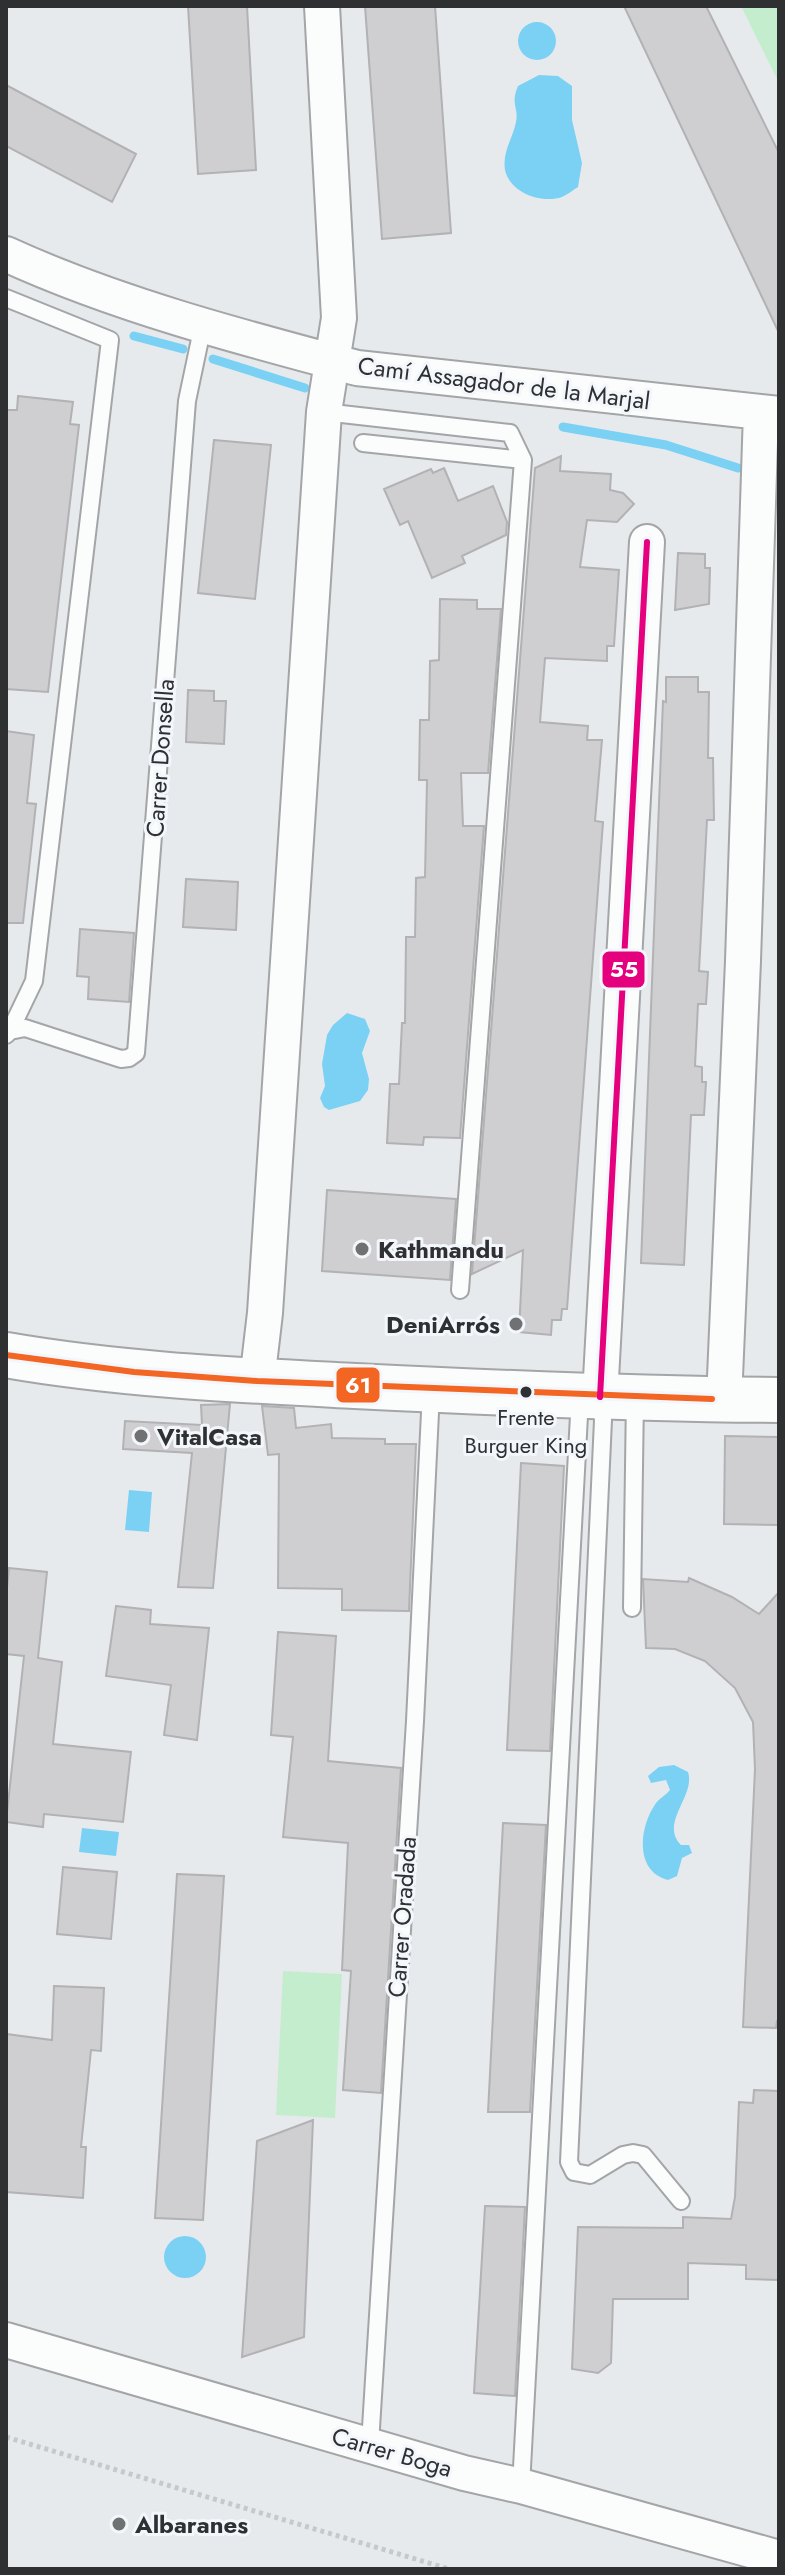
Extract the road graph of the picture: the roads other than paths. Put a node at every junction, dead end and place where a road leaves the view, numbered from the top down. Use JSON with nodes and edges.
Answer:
{"nodes":[{"id":1,"x":322,"y":6,"type":"edge"},
{"id":2,"x":6,"y":254,"type":"edge"},
{"id":3,"x":6,"y":298,"type":"edge"},
{"id":4,"x":203,"y":325,"type":"junction"},
{"id":5,"x":332,"y":361,"type":"junction"},
{"id":6,"x":324,"y":412,"type":"junction"},
{"id":7,"x":770,"y":413,"type":"edge"},
{"id":8,"x":363,"y":443,"type":"dead end"},
{"id":9,"x":523,"y":460,"type":"junction"},
{"id":10,"x":647,"y":542,"type":"dead end"},
{"id":11,"x":8,"y":1033,"type":"edge"},
{"id":12,"x":460,"y":1290,"type":"dead end"},
{"id":13,"x":6,"y":1355,"type":"edge"},
{"id":14,"x":257,"y":1381,"type":"junction"},
{"id":15,"x":431,"y":1390,"type":"junction"},
{"id":16,"x":605,"y":1396,"type":"junction"},
{"id":17,"x":724,"y":1400,"type":"junction"},
{"id":18,"x":779,"y":1400,"type":"edge"},
{"id":19,"x":632,"y":1608,"type":"dead end"},
{"id":20,"x":681,"y":2201,"type":"dead end"},
{"id":21,"x":6,"y":2340,"type":"edge"},
{"id":22,"x":370,"y":2444,"type":"junction"},
{"id":23,"x":521,"y":2486,"type":"junction"},
{"id":24,"x":779,"y":2558,"type":"edge"}],
"edges":[{"from":1,"to":5,"type":"street"},
{"from":2,"to":4,"type":"street","name":"Camí Assagador de la Marjal"},
{"from":3,"to":11,"type":"lane"},
{"from":4,"to":5,"type":"street","name":"Camí Assagador de la Marjal"},
{"from":4,"to":11,"type":"lane","name":"Carrer Donsella"},
{"from":5,"to":6,"type":"street"},
{"from":5,"to":7,"type":"street","name":"Camí Assagador de la Marjal"},
{"from":6,"to":9,"type":"lane"},
{"from":6,"to":14,"type":"street"},
{"from":7,"to":17,"type":"street"},
{"from":8,"to":9,"type":"lane"},
{"from":9,"to":12,"type":"lane"},
{"from":10,"to":16,"type":"street"},
{"from":13,"to":14,"type":"main road"},
{"from":14,"to":15,"type":"main road"},
{"from":15,"to":16,"type":"main road"},
{"from":15,"to":22,"type":"lane","name":"Carrer Oradada"},
{"from":16,"to":17,"type":"main road"},
{"from":16,"to":19,"type":"lane"},
{"from":16,"to":20,"type":"lane"},
{"from":16,"to":23,"type":"lane"},
{"from":17,"to":18,"type":"main road"},
{"from":21,"to":22,"type":"street","name":"Carrer Boga"},
{"from":22,"to":23,"type":"street","name":"Carrer Boga"},
{"from":23,"to":24,"type":"street","name":"Carrer Boga"}]}
